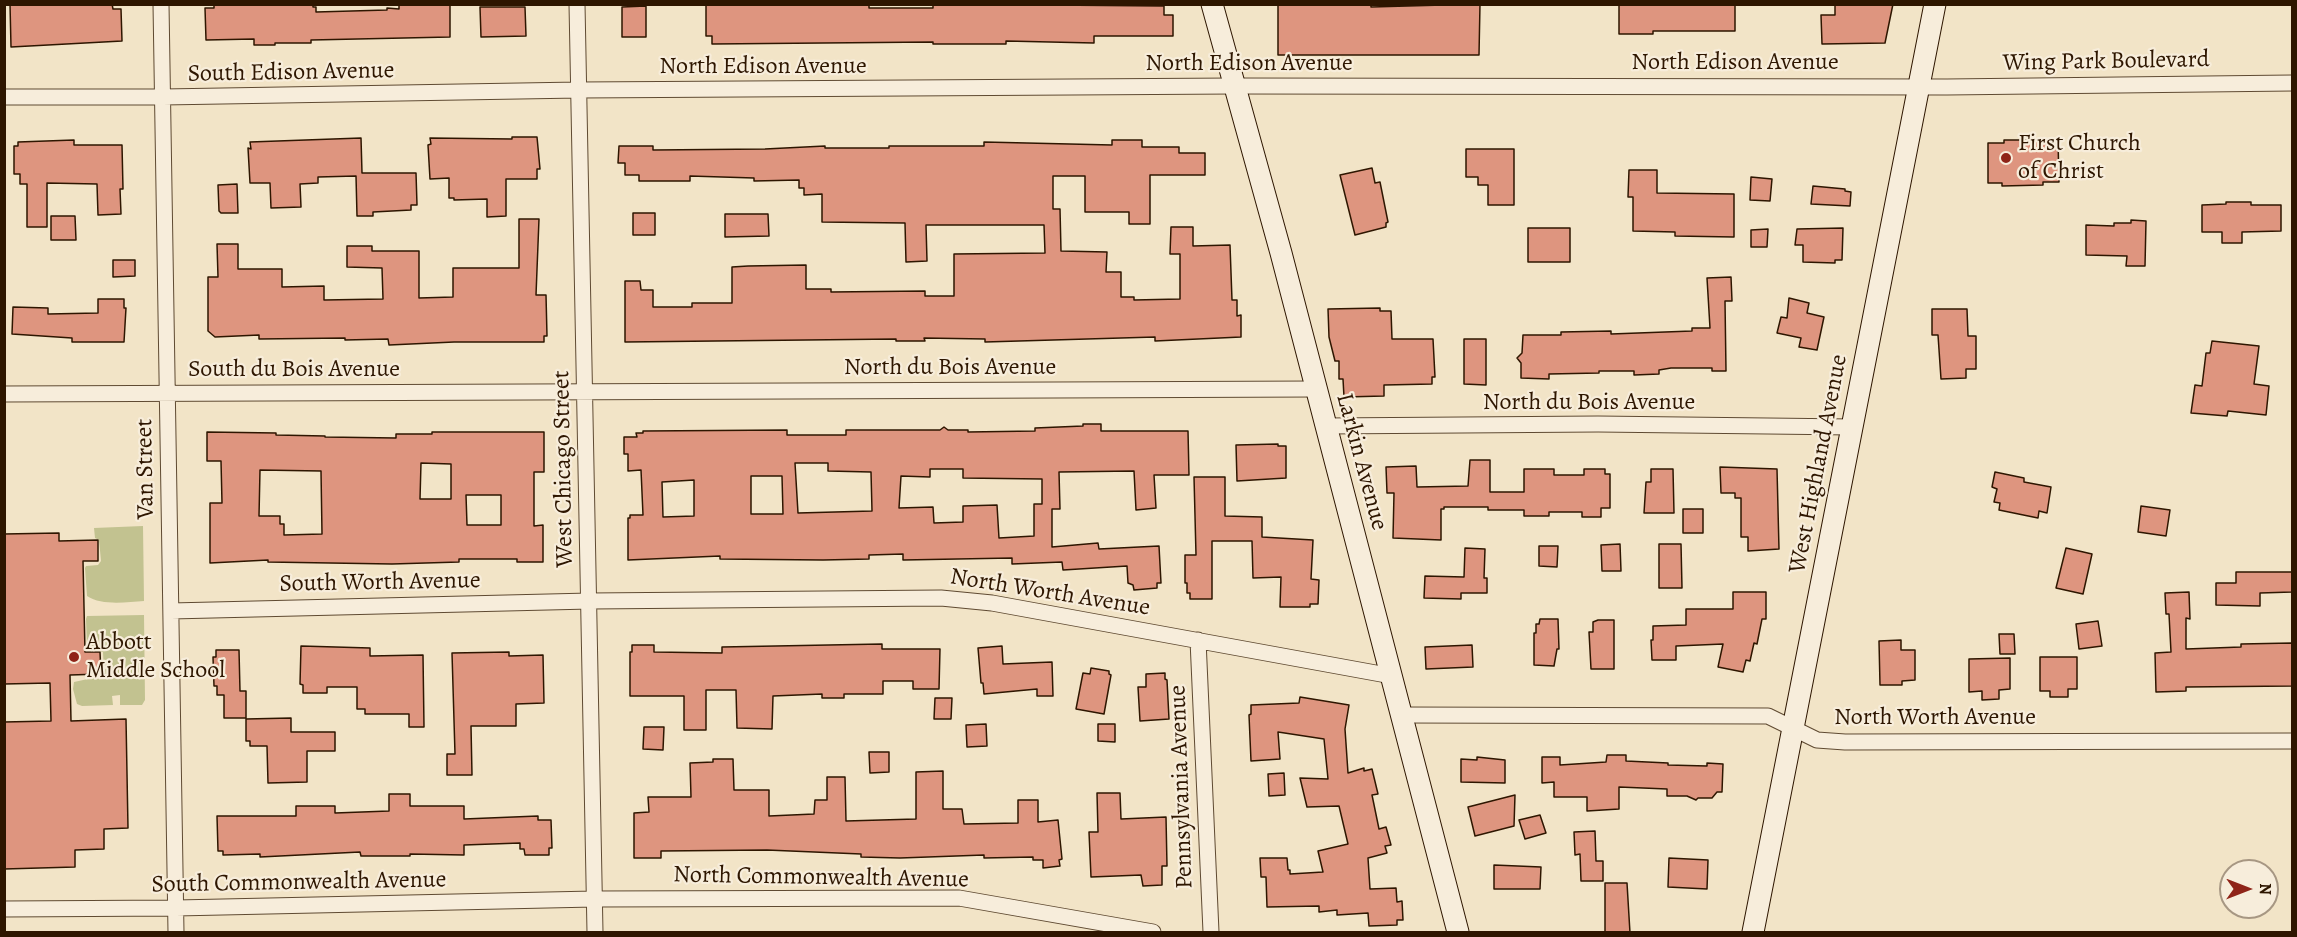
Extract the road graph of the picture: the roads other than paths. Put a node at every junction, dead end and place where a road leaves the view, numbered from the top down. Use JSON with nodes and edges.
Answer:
{"nodes":[{"id":1,"x":161,"y":4,"type":"edge"},
{"id":2,"x":577,"y":4,"type":"edge"},
{"id":3,"x":1212,"y":4,"type":"edge"},
{"id":4,"x":1935,"y":4,"type":"edge"},
{"id":5,"x":2292,"y":83,"type":"edge"},
{"id":6,"x":1235,"y":86,"type":"junction"},
{"id":7,"x":1920,"y":87,"type":"junction"},
{"id":8,"x":579,"y":90,"type":"junction"},
{"id":9,"x":4,"y":97,"type":"edge"},
{"id":10,"x":163,"y":97,"type":"junction"},
{"id":11,"x":1316,"y":389,"type":"junction"},
{"id":12,"x":585,"y":391,"type":"junction"},
{"id":13,"x":168,"y":393,"type":"junction"},
{"id":14,"x":4,"y":394,"type":"edge"},
{"id":15,"x":1325,"y":426,"type":"junction"},
{"id":16,"x":1852,"y":428,"type":"junction"},
{"id":17,"x":590,"y":601,"type":"junction"},
{"id":18,"x":171,"y":611,"type":"junction"},
{"id":19,"x":1198,"y":640,"type":"junction"},
{"id":20,"x":1392,"y":676,"type":"junction"},
{"id":21,"x":1403,"y":715,"type":"junction"},
{"id":22,"x":1795,"y":728,"type":"junction"},
{"id":23,"x":2292,"y":741,"type":"edge"},
{"id":24,"x":594,"y":899,"type":"junction"},
{"id":25,"x":176,"y":908,"type":"junction"},
{"id":26,"x":4,"y":909,"type":"edge"},
{"id":27,"x":176,"y":933,"type":"edge"},
{"id":28,"x":595,"y":933,"type":"edge"},
{"id":29,"x":1153,"y":933,"type":"edge"},
{"id":30,"x":1210,"y":933,"type":"edge"},
{"id":31,"x":1458,"y":933,"type":"edge"},
{"id":32,"x":1753,"y":933,"type":"edge"}],
"edges":[{"from":1,"to":10,"type":"street","name":"Van Street"},
{"from":2,"to":8,"type":"street","name":"West Chicago Street"},
{"from":3,"to":6,"type":"main road","name":"Larkin Avenue"},
{"from":4,"to":7,"type":"main road","name":"West Highland Avenue"},
{"from":5,"to":7,"type":"street","name":"Wing Park Boulevard"},
{"from":6,"to":7,"type":"street","name":"North Edison Avenue"},
{"from":6,"to":8,"type":"street","name":"North Edison Avenue"},
{"from":6,"to":11,"type":"main road","name":"Larkin Avenue"},
{"from":7,"to":16,"type":"main road","name":"West Highland Avenue"},
{"from":8,"to":10,"type":"street","name":"South Edison Avenue"},
{"from":8,"to":12,"type":"street","name":"West Chicago Street"},
{"from":9,"to":10,"type":"street","name":"South Edison Avenue"},
{"from":10,"to":13,"type":"street","name":"Van Street"},
{"from":11,"to":12,"type":"street","name":"North du Bois Avenue"},
{"from":11,"to":15,"type":"main road","name":"Larkin Avenue"},
{"from":12,"to":13,"type":"street","name":"South du Bois Avenue"},
{"from":12,"to":17,"type":"street","name":"West Chicago Street"},
{"from":13,"to":14,"type":"street","name":"South du Bois Avenue"},
{"from":13,"to":18,"type":"street","name":"Van Street"},
{"from":15,"to":16,"type":"street","name":"North du Bois Avenue"},
{"from":15,"to":20,"type":"main road","name":"Larkin Avenue"},
{"from":16,"to":22,"type":"main road","name":"West Highland Avenue"},
{"from":17,"to":18,"type":"street","name":"South Worth Avenue"},
{"from":17,"to":19,"type":"street","name":"North Worth Avenue"},
{"from":17,"to":24,"type":"street","name":"West Chicago Street"},
{"from":18,"to":25,"type":"street","name":"Van Street"},
{"from":19,"to":20,"type":"street","name":"North Worth Avenue"},
{"from":19,"to":30,"type":"street","name":"Pennsylvania Avenue"},
{"from":20,"to":21,"type":"main road","name":"Larkin Avenue"},
{"from":21,"to":22,"type":"street","name":"North Worth Avenue"},
{"from":21,"to":31,"type":"main road","name":"Larkin Avenue"},
{"from":22,"to":23,"type":"street","name":"North Worth Avenue"},
{"from":22,"to":32,"type":"main road","name":"West Highland Avenue"},
{"from":24,"to":25,"type":"street","name":"South Commonwealth Avenue"},
{"from":24,"to":28,"type":"street","name":"West Chicago Street"},
{"from":24,"to":29,"type":"street","name":"North Commonwealth Avenue"},
{"from":25,"to":26,"type":"street","name":"South Commonwealth Avenue"},
{"from":25,"to":27,"type":"street","name":"Van Street"}]}
